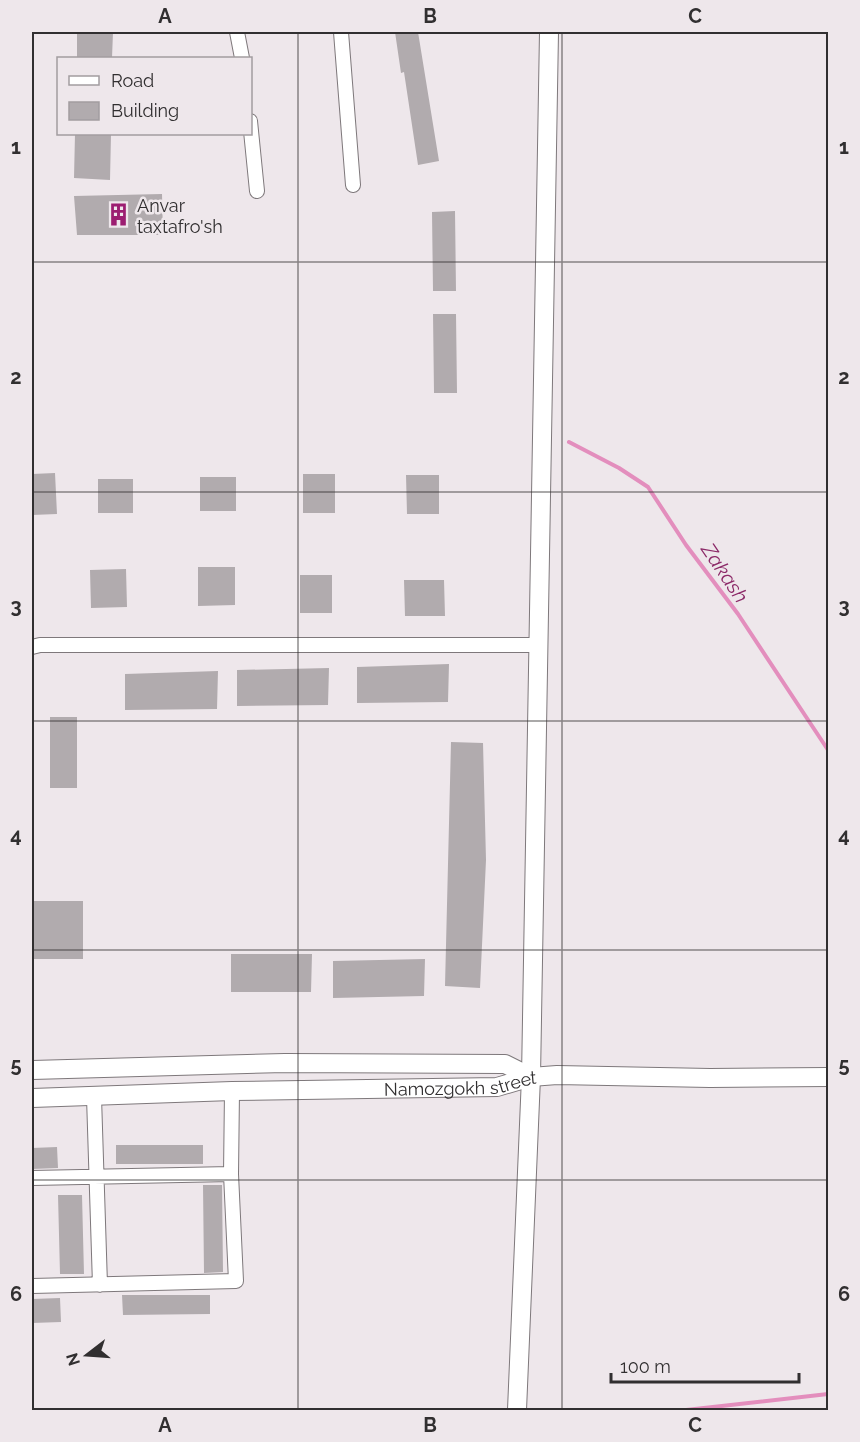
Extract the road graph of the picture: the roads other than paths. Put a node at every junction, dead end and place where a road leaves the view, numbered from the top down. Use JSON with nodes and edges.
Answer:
{"nodes":[{"id":1,"x":237,"y":32,"type":"edge"},
{"id":2,"x":341,"y":32,"type":"edge"},
{"id":3,"x":549,"y":32,"type":"edge"},
{"id":4,"x":242,"y":57,"type":"edge"},
{"id":5,"x":251,"y":135,"type":"edge"},
{"id":6,"x":353,"y":185,"type":"dead end"},
{"id":7,"x":257,"y":191,"type":"dead end"},
{"id":8,"x":539,"y":645,"type":"junction"},
{"id":9,"x":32,"y":647,"type":"edge"},
{"id":10,"x":32,"y":1070,"type":"edge"},
{"id":11,"x":531,"y":1077,"type":"junction"},
{"id":12,"x":828,"y":1077,"type":"edge"},
{"id":13,"x":232,"y":1091,"type":"junction"},
{"id":14,"x":94,"y":1097,"type":"junction"},
{"id":15,"x":32,"y":1098,"type":"edge"},
{"id":16,"x":231,"y":1174,"type":"junction"},
{"id":17,"x":96,"y":1176,"type":"junction"},
{"id":18,"x":32,"y":1178,"type":"edge"},
{"id":19,"x":100,"y":1285,"type":"junction"},
{"id":20,"x":32,"y":1286,"type":"edge"},
{"id":21,"x":517,"y":1410,"type":"edge"}],
"edges":[{"from":1,"to":4,"type":"lane"},
{"from":2,"to":6,"type":"lane"},
{"from":3,"to":8,"type":"main road"},
{"from":5,"to":7,"type":"lane"},
{"from":8,"to":9,"type":"lane"},
{"from":8,"to":11,"type":"main road"},
{"from":10,"to":11,"type":"main road","name":"Namozgokh street"},
{"from":11,"to":12,"type":"main road"},
{"from":11,"to":13,"type":"main road","name":"Namozgokh street"},
{"from":11,"to":21,"type":"main road"},
{"from":13,"to":14,"type":"main road","name":"Namozgokh street"},
{"from":13,"to":16,"type":"lane"},
{"from":14,"to":15,"type":"main road","name":"Namozgokh street"},
{"from":14,"to":17,"type":"lane"},
{"from":16,"to":17,"type":"lane"},
{"from":16,"to":19,"type":"lane"},
{"from":17,"to":18,"type":"lane"},
{"from":17,"to":19,"type":"lane"},
{"from":19,"to":20,"type":"lane"}]}
